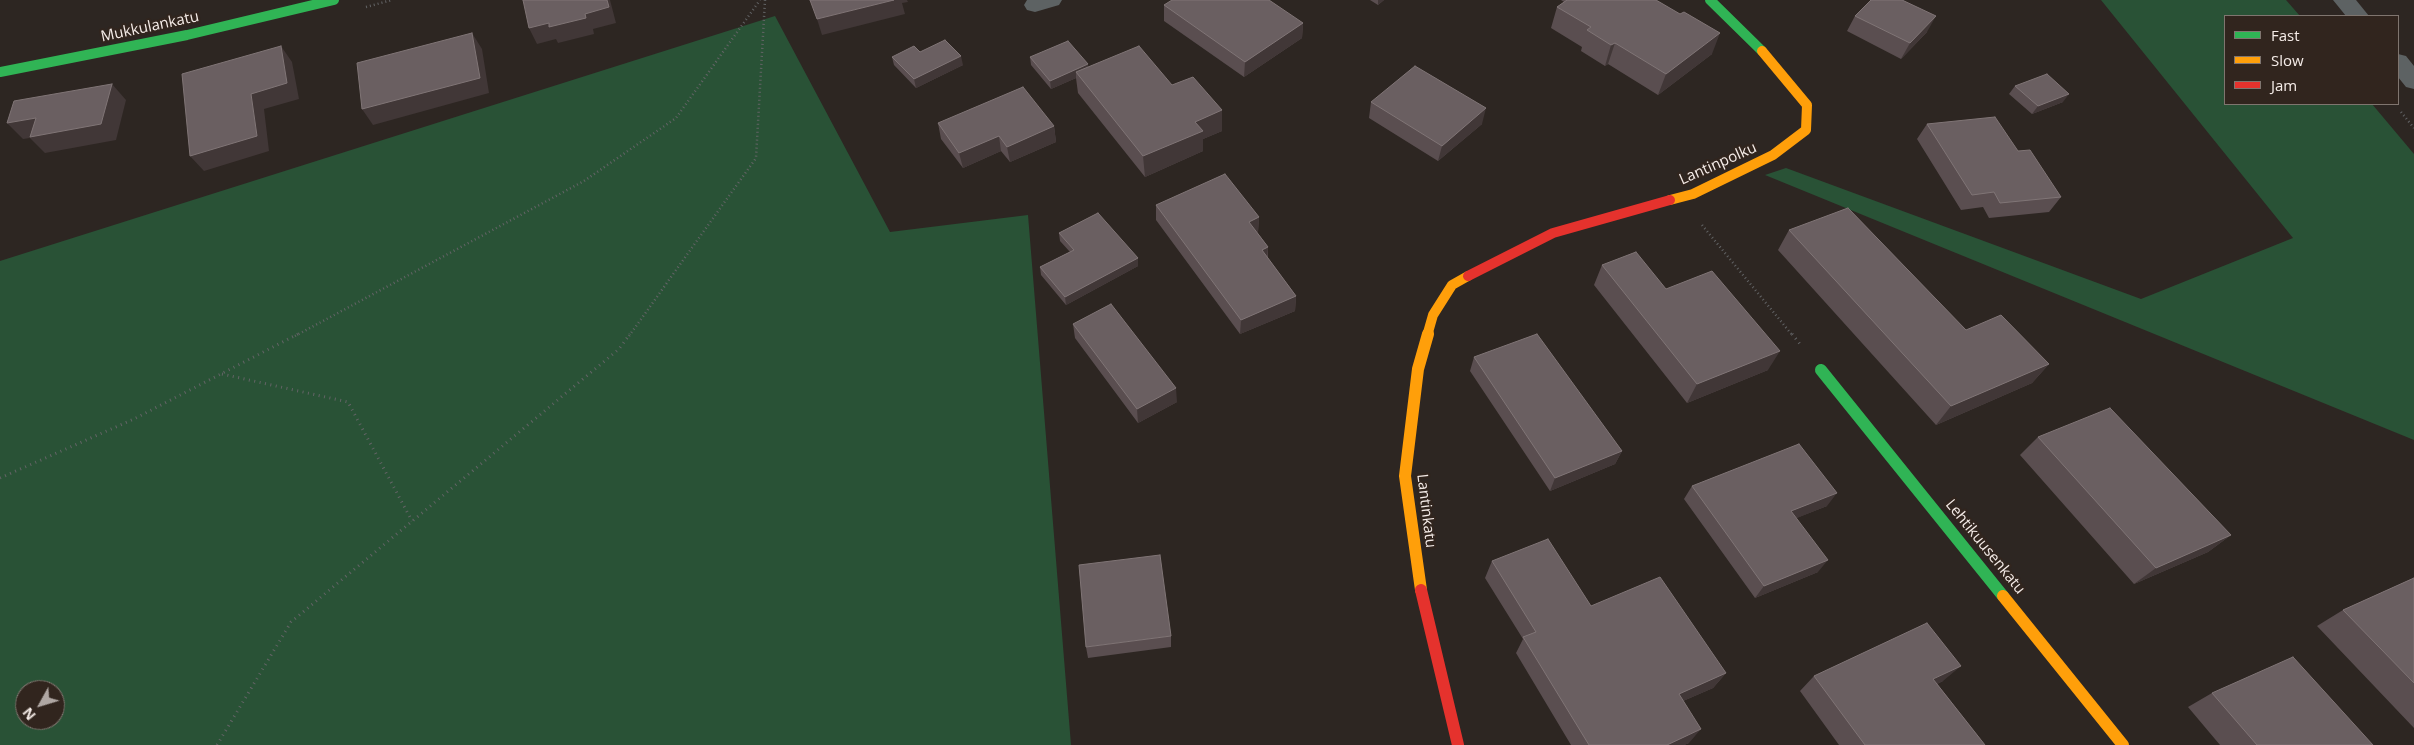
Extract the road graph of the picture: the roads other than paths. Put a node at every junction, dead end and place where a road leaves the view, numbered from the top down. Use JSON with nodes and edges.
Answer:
{"nodes":[{"id":1,"x":334,"y":0,"type":"edge"},
{"id":2,"x":1710,"y":0,"type":"edge"},
{"id":3,"x":2344,"y":0,"type":"edge"},
{"id":4,"x":2357,"y":15,"type":"edge"},
{"id":5,"x":2399,"y":63,"type":"edge"},
{"id":6,"x":0,"y":72,"type":"edge"},
{"id":7,"x":2414,"y":81,"type":"edge"},
{"id":8,"x":1452,"y":285,"type":"joint"},
{"id":9,"x":1821,"y":370,"type":"road end"},
{"id":10,"x":1458,"y":745,"type":"edge"},
{"id":11,"x":2123,"y":745,"type":"edge"}],
"edges":[{"from":1,"to":6,"type":"street","name":"Mukkulankatu"},
{"from":2,"to":8,"type":"street","name":"Lantinpolku"},
{"from":3,"to":4,"type":"street"},
{"from":5,"to":7,"type":"street"},
{"from":8,"to":10,"type":"street","name":"Lantinkatu"},
{"from":9,"to":11,"type":"street","name":"Lehtikuusenkatu"}]}
